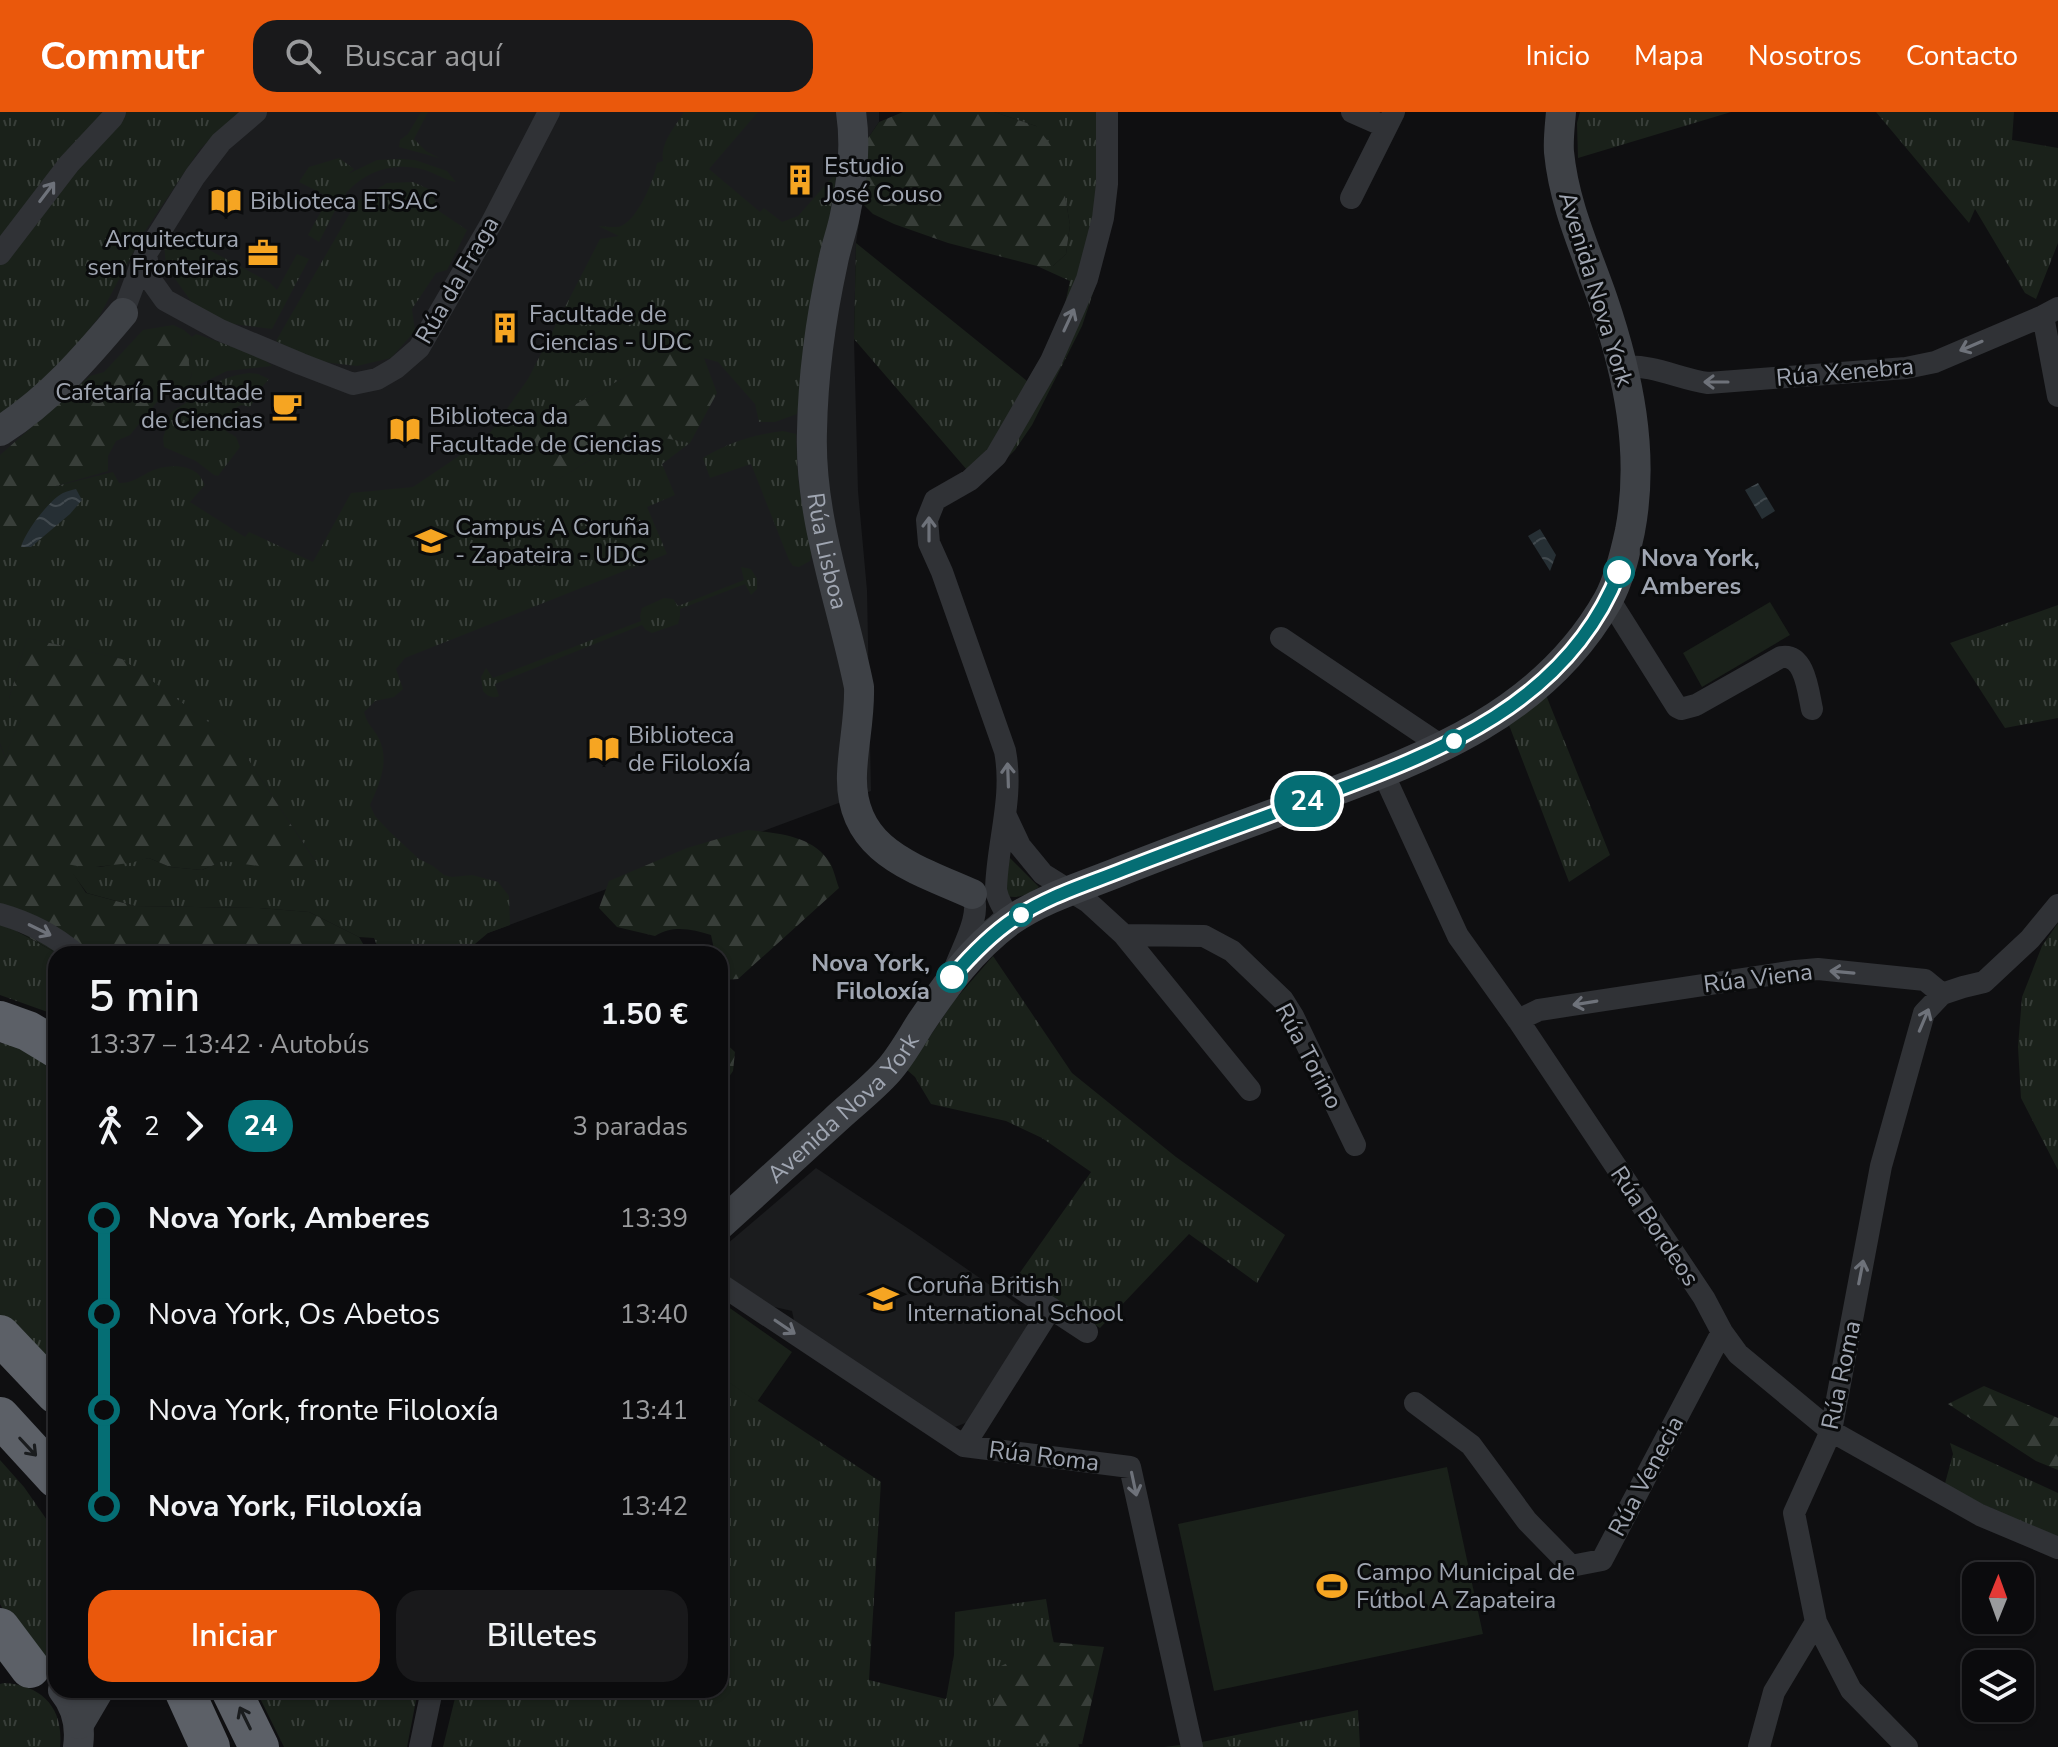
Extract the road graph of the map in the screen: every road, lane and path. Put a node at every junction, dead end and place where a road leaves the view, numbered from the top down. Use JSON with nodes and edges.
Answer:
{"nodes":[{"id":1,"x":115,"y":112,"type":"edge"},
{"id":2,"x":256,"y":112,"type":"edge"},
{"id":3,"x":549,"y":112,"type":"edge"},
{"id":4,"x":851,"y":112,"type":"edge"},
{"id":5,"x":1107,"y":112,"type":"edge"},
{"id":6,"x":1352,"y":112,"type":"edge"},
{"id":7,"x":1555,"y":113,"type":"edge"},
{"id":8,"x":1390,"y":119,"type":"edge"},
{"id":9,"x":1351,"y":198,"type":"dead end"},
{"id":10,"x":151,"y":246,"type":"junction"},
{"id":11,"x":0,"y":254,"type":"edge"},
{"id":12,"x":165,"y":300,"type":"junction"},
{"id":13,"x":187,"y":312,"type":"junction"},
{"id":14,"x":2051,"y":312,"type":"edge"},
{"id":15,"x":123,"y":313,"type":"junction"},
{"id":16,"x":1623,"y":367,"type":"junction"},
{"id":17,"x":2058,"y":396,"type":"edge"},
{"id":18,"x":0,"y":431,"type":"edge"},
{"id":19,"x":1609,"y":599,"type":"junction"},
{"id":20,"x":1281,"y":638,"type":"dead end"},
{"id":21,"x":1812,"y":709,"type":"dead end"},
{"id":22,"x":1443,"y":747,"type":"junction"},
{"id":23,"x":1383,"y":773,"type":"junction"},
{"id":24,"x":1006,"y":815,"type":"junction"},
{"id":25,"x":1070,"y":891,"type":"junction"},
{"id":26,"x":972,"y":894,"type":"junction"},
{"id":27,"x":2058,"y":905,"type":"edge"},
{"id":28,"x":1002,"y":907,"type":"junction"},
{"id":29,"x":0,"y":914,"type":"edge"},
{"id":30,"x":1124,"y":935,"type":"junction"},
{"id":31,"x":982,"y":943,"type":"junction"},
{"id":32,"x":67,"y":946,"type":"edge"},
{"id":33,"x":952,"y":977,"type":"junction"},
{"id":34,"x":1942,"y":994,"type":"junction"},
{"id":35,"x":0,"y":1007,"type":"edge"},
{"id":36,"x":1518,"y":1020,"type":"junction"},
{"id":37,"x":0,"y":1021,"type":"edge"},
{"id":38,"x":48,"y":1027,"type":"edge"},
{"id":39,"x":48,"y":1043,"type":"edge"},
{"id":40,"x":1250,"y":1090,"type":"dead end"},
{"id":41,"x":1355,"y":1145,"type":"dead end"},
{"id":42,"x":728,"y":1218,"type":"edge"},
{"id":43,"x":1017,"y":1286,"type":"dead end"},
{"id":44,"x":728,"y":1289,"type":"edge"},
{"id":45,"x":1051,"y":1308,"type":"junction"},
{"id":46,"x":1087,"y":1332,"type":"dead end"},
{"id":47,"x":1722,"y":1332,"type":"junction"},
{"id":48,"x":0,"y":1335,"type":"edge"},
{"id":49,"x":0,"y":1361,"type":"edge"},
{"id":50,"x":48,"y":1386,"type":"edge"},
{"id":51,"x":1415,"y":1403,"type":"dead end"},
{"id":52,"x":48,"y":1408,"type":"edge"},
{"id":53,"x":0,"y":1417,"type":"edge"},
{"id":54,"x":1831,"y":1431,"type":"junction"},
{"id":55,"x":964,"y":1446,"type":"junction"},
{"id":56,"x":48,"y":1469,"type":"edge"},
{"id":57,"x":2058,"y":1548,"type":"edge"},
{"id":58,"x":1816,"y":1622,"type":"junction"},
{"id":59,"x":0,"y":1628,"type":"edge"},
{"id":60,"x":29,"y":1672,"type":"edge"},
{"id":61,"x":68,"y":1698,"type":"edge"},
{"id":62,"x":96,"y":1698,"type":"edge"},
{"id":63,"x":188,"y":1698,"type":"edge"},
{"id":64,"x":235,"y":1698,"type":"edge"},
{"id":65,"x":430,"y":1698,"type":"edge"},
{"id":66,"x":79,"y":1736,"type":"edge"},
{"id":67,"x":210,"y":1747,"type":"edge"},
{"id":68,"x":259,"y":1747,"type":"edge"},
{"id":69,"x":420,"y":1747,"type":"edge"},
{"id":70,"x":1192,"y":1747,"type":"edge"},
{"id":71,"x":1759,"y":1747,"type":"edge"},
{"id":72,"x":1907,"y":1747,"type":"edge"}],
"edges":[{"from":11,"to":1,"type":"street","one_way":true},
{"from":2,"to":10,"type":"street"},
{"from":3,"to":13,"type":"street","name":"Rúa da Fraga"},
{"from":4,"to":26,"type":"main road","name":"Rúa Lisboa"},
{"from":24,"to":5,"type":"street","one_way":true},
{"from":6,"to":8,"type":"street"},
{"from":7,"to":16,"type":"main road","name":"Avenida Nova York"},
{"from":8,"to":9,"type":"street"},
{"from":10,"to":12,"type":"street"},
{"from":10,"to":13,"type":"street","name":"Rúa da Fraga"},
{"from":10,"to":15,"type":"street"},
{"from":12,"to":13,"type":"street","name":"Rúa da Fraga"},
{"from":12,"to":15,"type":"street"},
{"from":14,"to":16,"type":"street","name":"Rúa Xenebra","one_way":true},
{"from":14,"to":17,"type":"street"},
{"from":15,"to":18,"type":"main road"},
{"from":16,"to":19,"type":"main road","name":"Avenida Nova York"},
{"from":19,"to":21,"type":"street"},
{"from":19,"to":22,"type":"main road","name":"Avenida Nova York"},
{"from":20,"to":22,"type":"street"},
{"from":22,"to":23,"type":"main road","name":"Avenida Nova York"},
{"from":23,"to":25,"type":"main road","name":"Avenida Nova York"},
{"from":23,"to":36,"type":"street","name":"Rúa Bordeos"},
{"from":24,"to":25,"type":"street"},
{"from":24,"to":28,"type":"street"},
{"from":25,"to":30,"type":"street"},
{"from":25,"to":31,"type":"main road","name":"Avenida Nova York"},
{"from":26,"to":28,"type":"street","name":"Rúa Lisboa"},
{"from":26,"to":33,"type":"street"},
{"from":27,"to":34,"type":"street"},
{"from":28,"to":31,"type":"street","name":"Avenida Nova York"},
{"from":29,"to":32,"type":"street","one_way":true},
{"from":30,"to":40,"type":"street"},
{"from":30,"to":41,"type":"street","name":"Rúa Torino"},
{"from":31,"to":33,"type":"main road","name":"Avenida Nova York"},
{"from":33,"to":42,"type":"main road","name":"Avenida Nova York"},
{"from":34,"to":36,"type":"street","name":"Rúa Viena","one_way":true},
{"from":54,"to":34,"type":"street","name":"Rúa Roma","one_way":true},
{"from":35,"to":38,"type":"highway"},
{"from":36,"to":47,"type":"street","name":"Rúa Bordeos"},
{"from":37,"to":39,"type":"highway"},
{"from":43,"to":45,"type":"street"},
{"from":44,"to":55,"type":"street","name":"Rúa Roma","one_way":true},
{"from":45,"to":46,"type":"street"},
{"from":45,"to":55,"type":"street"},
{"from":47,"to":51,"type":"street","name":"Rúa Venecia"},
{"from":47,"to":54,"type":"street","name":"Rúa Bordeos"},
{"from":48,"to":50,"type":"highway"},
{"from":49,"to":52,"type":"highway"},
{"from":53,"to":56,"type":"highway","one_way":true},
{"from":54,"to":57,"type":"street","name":"Rúa Bordeos"},
{"from":54,"to":58,"type":"street","name":"Rúa Roma"},
{"from":55,"to":70,"type":"street","name":"Rúa Roma","one_way":true},
{"from":58,"to":71,"type":"street"},
{"from":58,"to":72,"type":"street","name":"Rúa Roma"},
{"from":59,"to":60,"type":"highway"},
{"from":61,"to":66,"type":"main road"},
{"from":62,"to":66,"type":"main road"},
{"from":63,"to":67,"type":"highway"},
{"from":68,"to":64,"type":"highway","one_way":true},
{"from":65,"to":69,"type":"street"}]}
